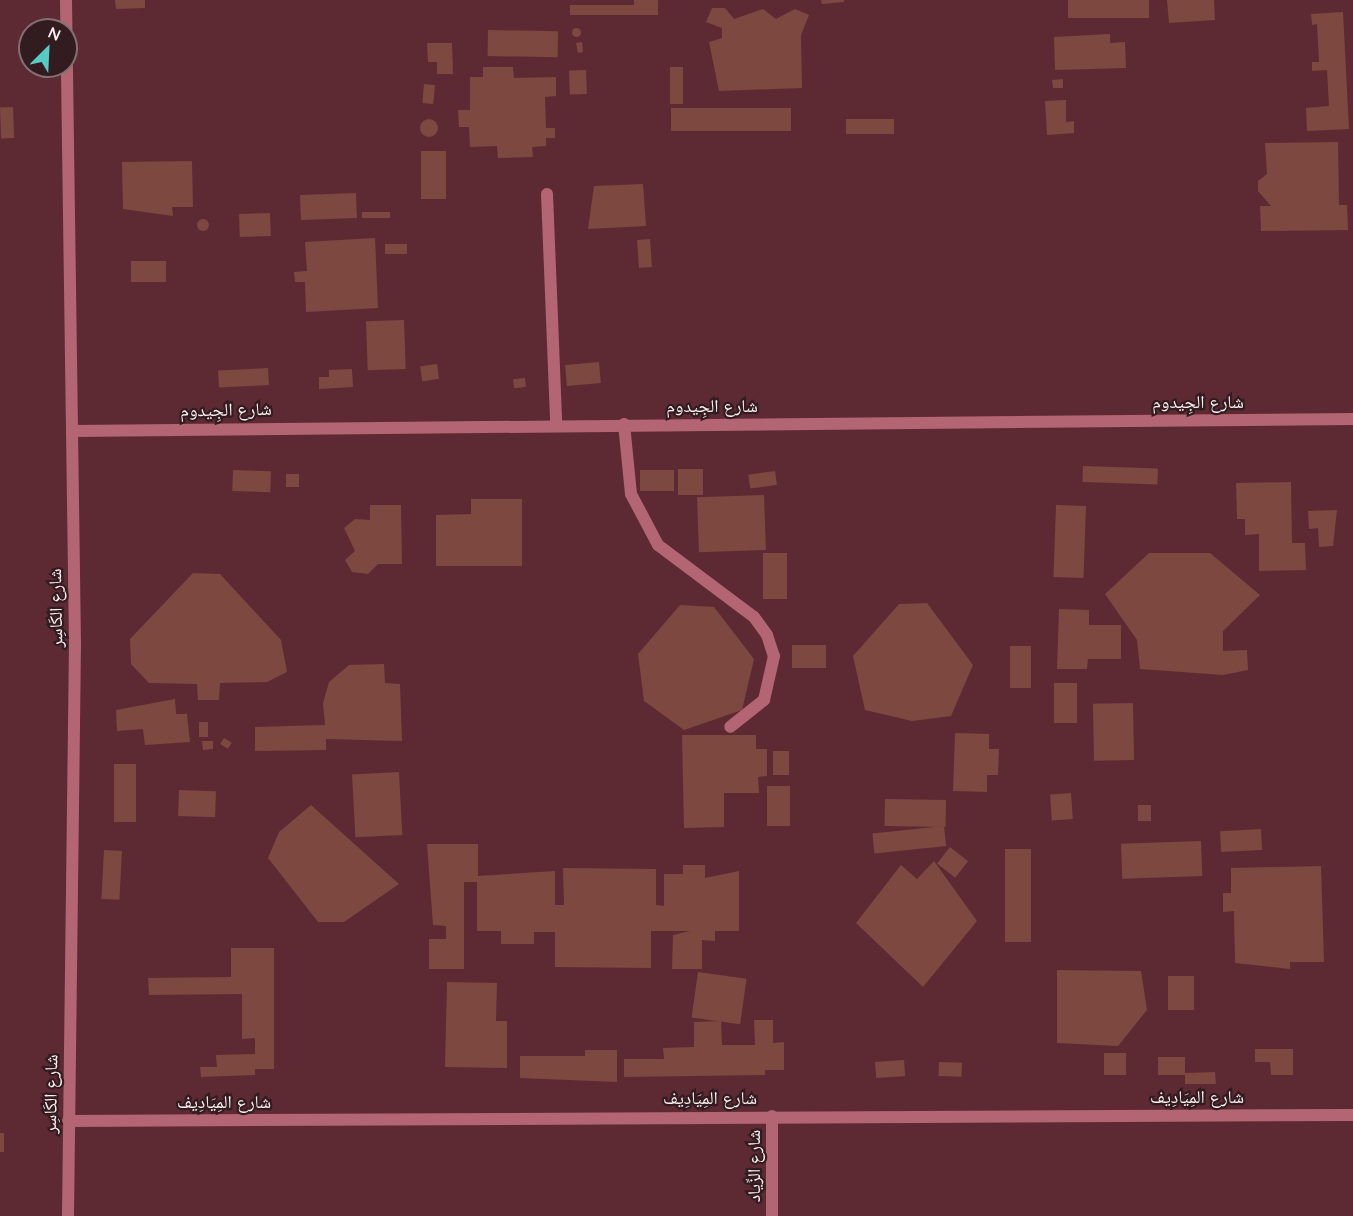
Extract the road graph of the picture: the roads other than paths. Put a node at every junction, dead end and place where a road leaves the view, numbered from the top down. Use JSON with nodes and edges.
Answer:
{"nodes":[{"id":1,"x":66,"y":0,"type":"edge"},
{"id":2,"x":547,"y":194,"type":"dead end"},
{"id":3,"x":1353,"y":419,"type":"edge"},
{"id":4,"x":556,"y":423,"type":"junction"},
{"id":5,"x":624,"y":424,"type":"junction"},
{"id":6,"x":72,"y":431,"type":"junction"},
{"id":7,"x":730,"y":727,"type":"dead end"},
{"id":8,"x":1353,"y":1115,"type":"edge"},
{"id":9,"x":772,"y":1116,"type":"junction"},
{"id":10,"x":68,"y":1121,"type":"junction"},
{"id":11,"x":68,"y":1216,"type":"edge"},
{"id":12,"x":772,"y":1216,"type":"edge"}],
"edges":[{"from":1,"to":6,"type":"street","name":"شارع الكَاسِر"},
{"from":2,"to":4,"type":"street"},
{"from":3,"to":5,"type":"street","name":"شارع الجِيدوم"},
{"from":4,"to":5,"type":"street","name":"شارع الجِيدوم"},
{"from":4,"to":6,"type":"street","name":"شارع الجِيدوم"},
{"from":5,"to":7,"type":"street"},
{"from":6,"to":10,"type":"street","name":"شارع الكَاسِر"},
{"from":8,"to":9,"type":"street","name":"شارع المِيَادِيف"},
{"from":9,"to":10,"type":"street","name":"شارع المِيَادِيف"},
{"from":9,"to":12,"type":"street","name":"شارع الزِّياد"},
{"from":10,"to":11,"type":"street","name":"شارع الكَاسِر"}]}
